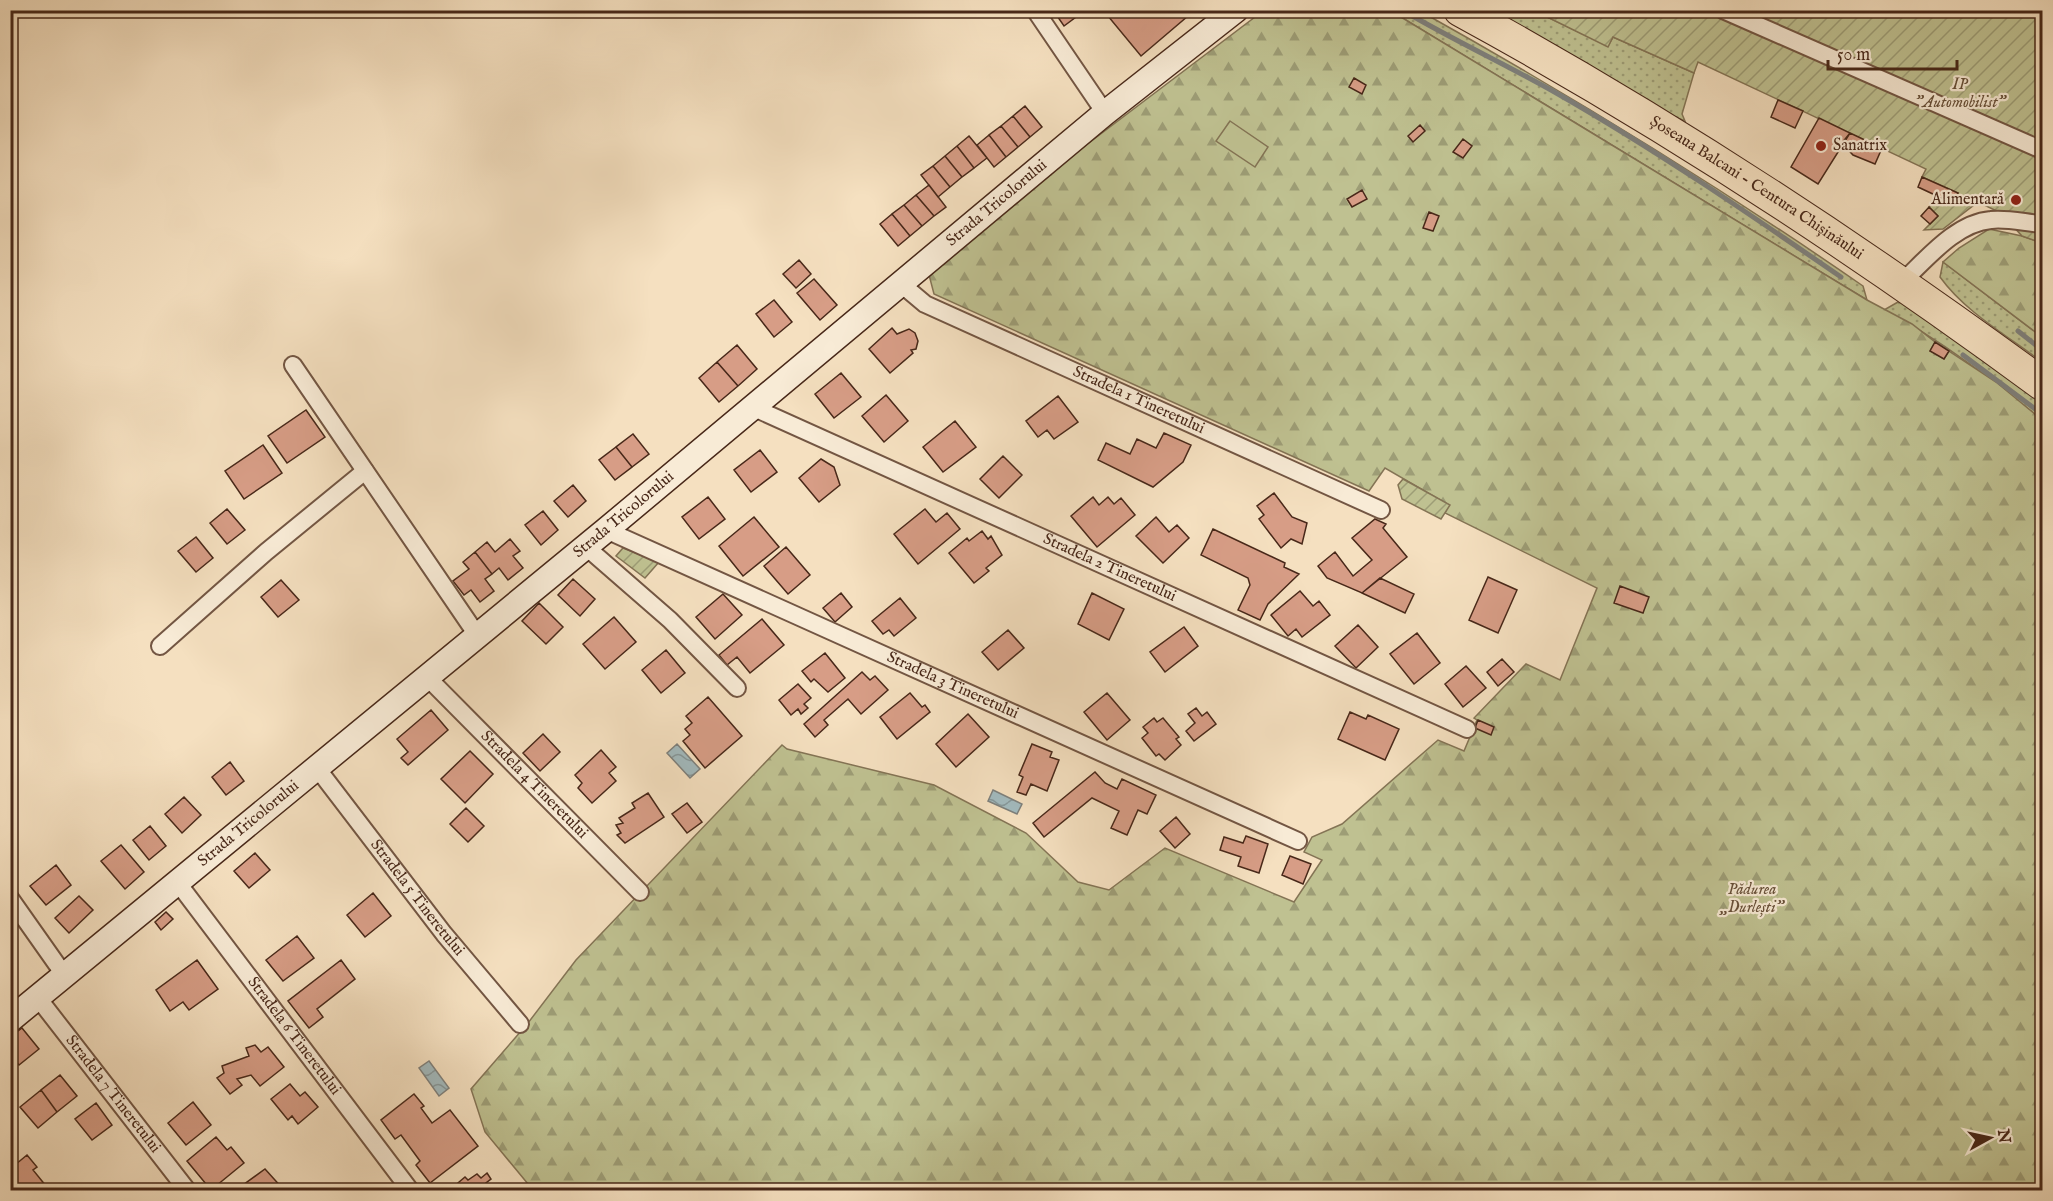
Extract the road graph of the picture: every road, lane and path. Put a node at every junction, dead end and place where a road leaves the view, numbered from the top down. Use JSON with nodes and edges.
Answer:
{"nodes":[{"id":1,"x":1035,"y":10,"type":"edge"},
{"id":2,"x":1236,"y":10,"type":"edge"},
{"id":3,"x":1460,"y":10,"type":"edge"},
{"id":4,"x":1723,"y":10,"type":"edge"},
{"id":5,"x":1105,"y":113,"type":"junction"},
{"id":6,"x":2043,"y":150,"type":"edge"},
{"id":7,"x":2043,"y":224,"type":"edge"},
{"id":8,"x":900,"y":283,"type":"junction"},
{"id":9,"x":1901,"y":283,"type":"junction"},
{"id":10,"x":293,"y":365,"type":"dead end"},
{"id":11,"x":2043,"y":384,"type":"edge"},
{"id":12,"x":752,"y":407,"type":"junction"},
{"id":13,"x":365,"y":471,"type":"junction"},
{"id":14,"x":1381,"y":510,"type":"dead end"},
{"id":15,"x":606,"y":530,"type":"junction"},
{"id":16,"x":585,"y":546,"type":"junction"},
{"id":17,"x":477,"y":635,"type":"junction"},
{"id":18,"x":160,"y":646,"type":"dead end"},
{"id":19,"x":427,"y":677,"type":"junction"},
{"id":20,"x":737,"y":688,"type":"dead end"},
{"id":21,"x":1467,"y":729,"type":"dead end"},
{"id":22,"x":317,"y":768,"type":"junction"},
{"id":23,"x":1298,"y":841,"type":"dead end"},
{"id":24,"x":178,"y":883,"type":"junction"},
{"id":25,"x":640,"y":892,"type":"dead end"},
{"id":26,"x":10,"y":898,"type":"edge"},
{"id":27,"x":64,"y":976,"type":"junction"},
{"id":28,"x":38,"y":998,"type":"junction"},
{"id":29,"x":10,"y":1020,"type":"edge"},
{"id":30,"x":520,"y":1024,"type":"dead end"},
{"id":31,"x":187,"y":1191,"type":"edge"},
{"id":32,"x":410,"y":1191,"type":"edge"}],
"edges":[{"from":1,"to":5,"type":"street"},
{"from":2,"to":5,"type":"street","name":"Strada Tricolorului"},
{"from":3,"to":9,"type":"highway","name":"Șoseaua Balcani - Centura Chișinăului"},
{"from":4,"to":6,"type":"street"},
{"from":5,"to":8,"type":"street","name":"Strada Tricolorului"},
{"from":7,"to":9,"type":"street"},
{"from":8,"to":12,"type":"street","name":"Strada Tricolorului"},
{"from":8,"to":14,"type":"street","name":"Stradela 1 Tineretului"},
{"from":9,"to":11,"type":"highway","name":"Șoseaua Balcani - Centura Chișinăului"},
{"from":10,"to":13,"type":"street"},
{"from":12,"to":15,"type":"street","name":"Strada Tricolorului"},
{"from":12,"to":21,"type":"street","name":"Stradela 2 Tineretului"},
{"from":13,"to":17,"type":"street"},
{"from":13,"to":18,"type":"street"},
{"from":15,"to":16,"type":"street","name":"Strada Tricolorului"},
{"from":15,"to":23,"type":"street","name":"Stradela 3 Tineretului"},
{"from":16,"to":17,"type":"street","name":"Strada Tricolorului"},
{"from":16,"to":20,"type":"street"},
{"from":17,"to":19,"type":"street","name":"Strada Tricolorului"},
{"from":19,"to":22,"type":"street","name":"Strada Tricolorului"},
{"from":19,"to":25,"type":"street","name":"Stradela 4 Tineretului"},
{"from":22,"to":24,"type":"street","name":"Strada Tricolorului"},
{"from":22,"to":30,"type":"street","name":"Stradela 5 Tineretului"},
{"from":24,"to":27,"type":"street","name":"Strada Tricolorului"},
{"from":24,"to":32,"type":"street","name":"Stradela 6 Tineretului"},
{"from":26,"to":27,"type":"street"},
{"from":27,"to":28,"type":"street","name":"Strada Tricolorului"},
{"from":28,"to":29,"type":"street","name":"Strada Tricolorului"},
{"from":28,"to":31,"type":"street","name":"Stradela 7 Tineretului"}]}
